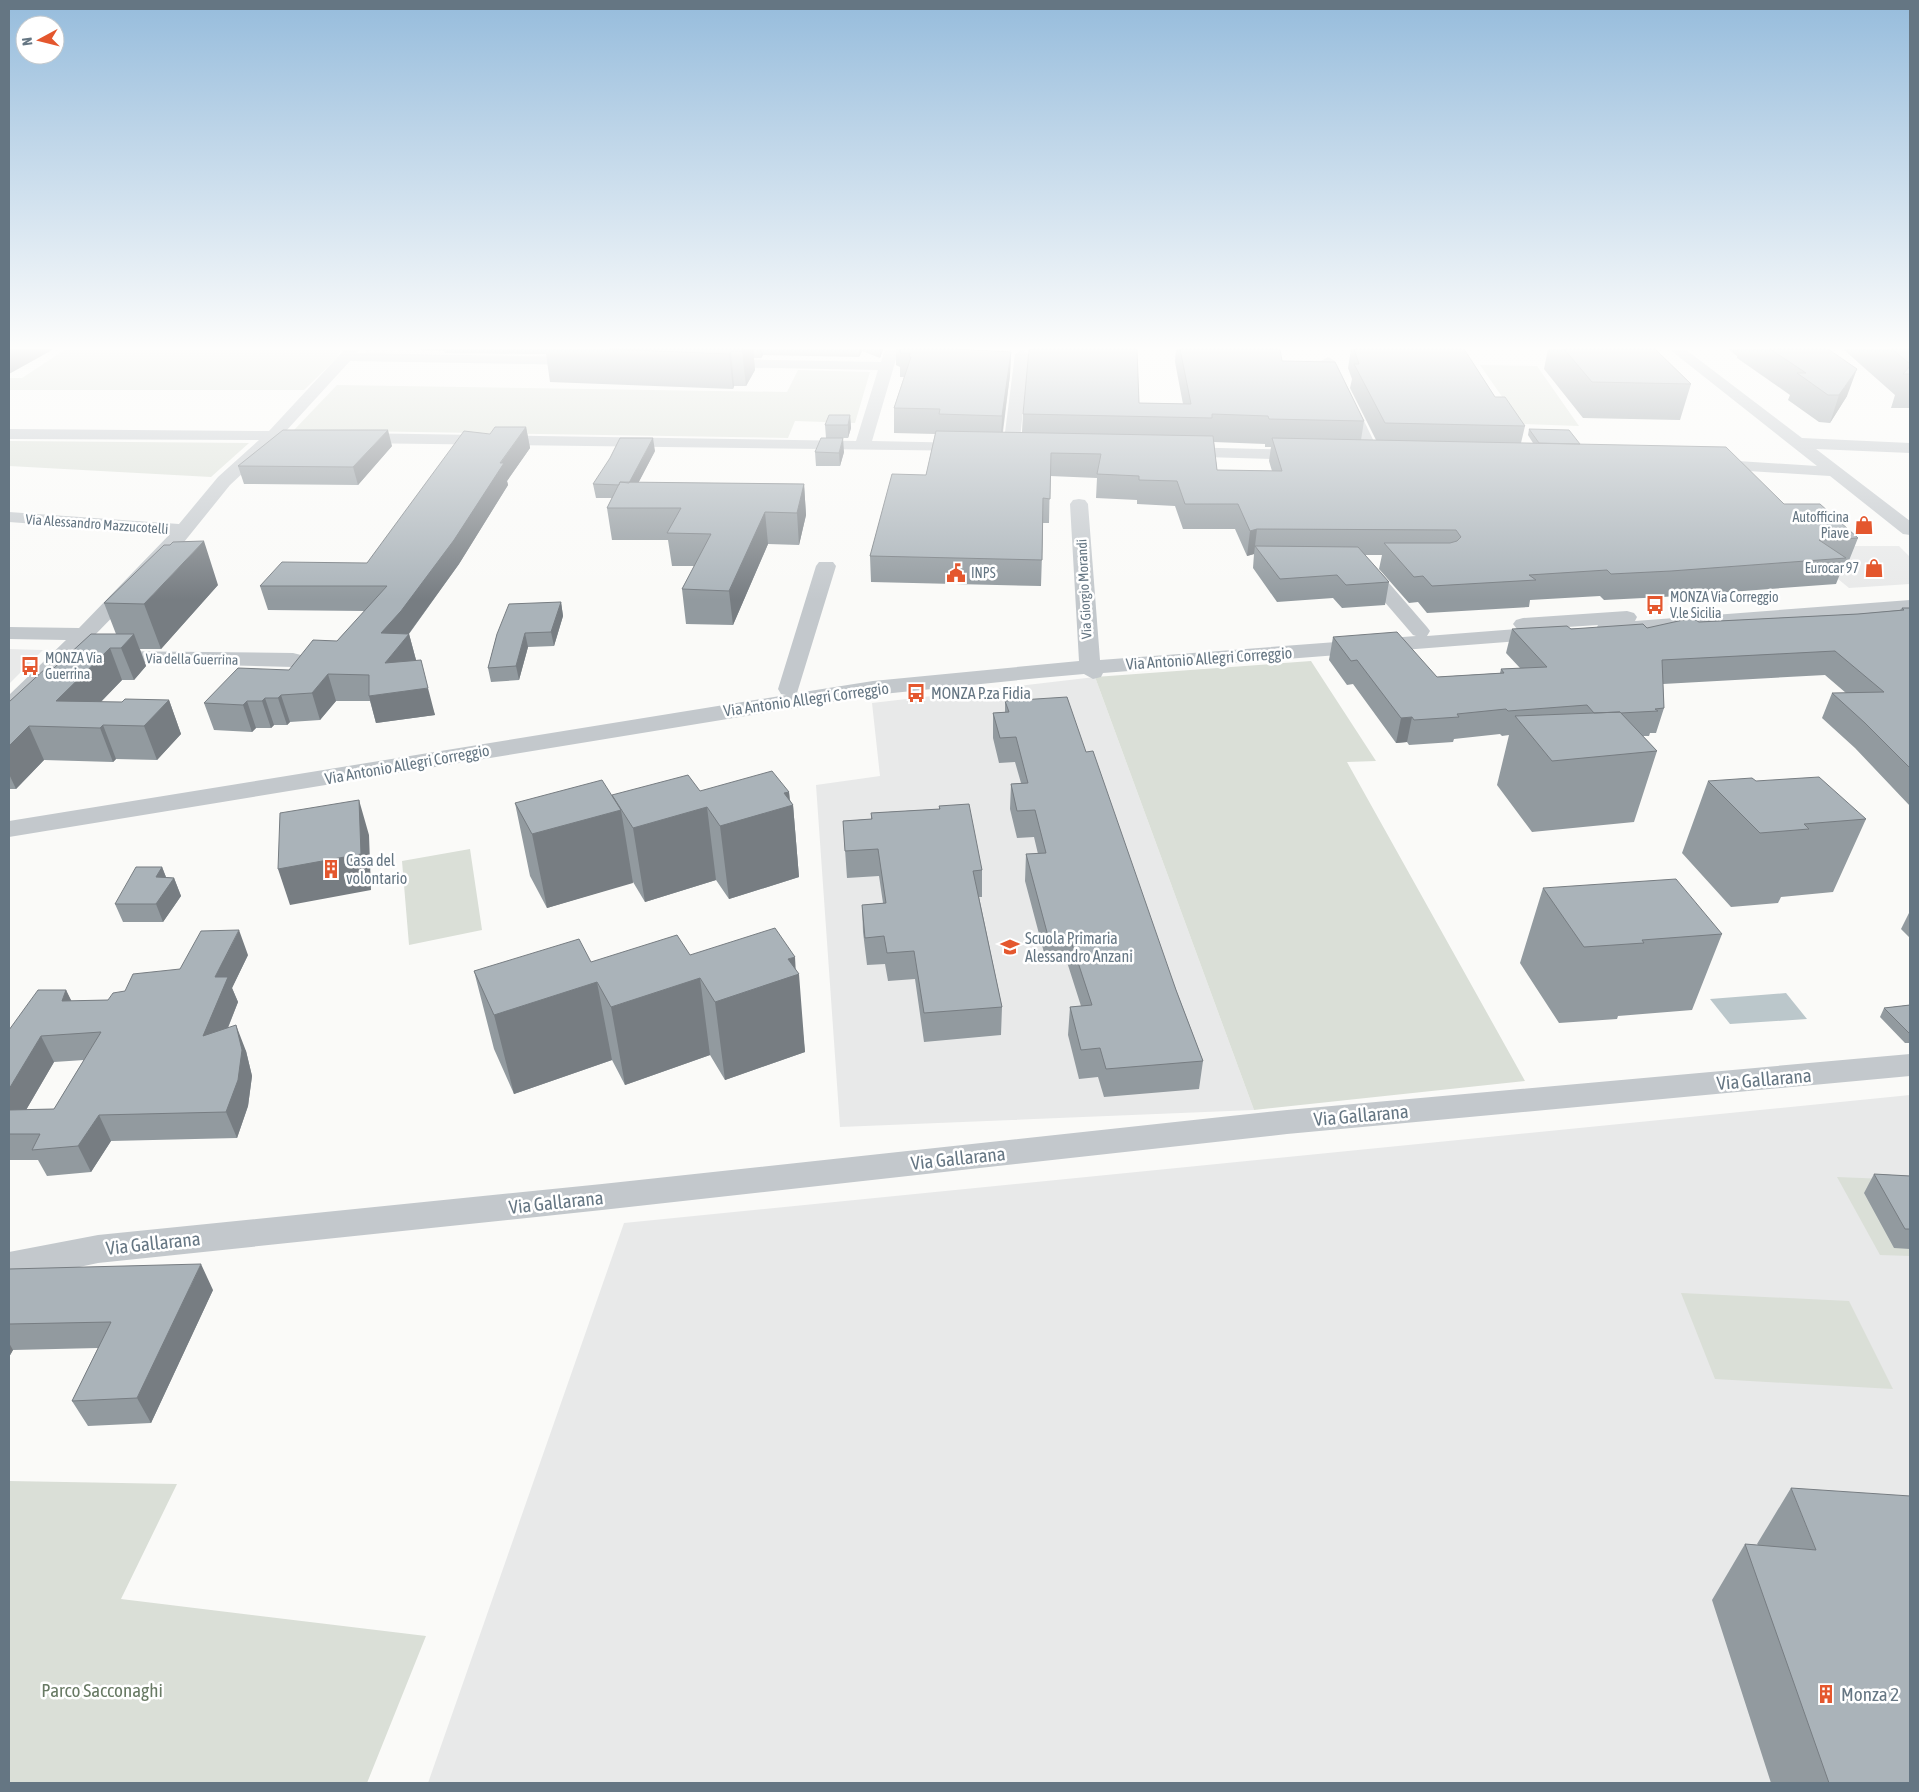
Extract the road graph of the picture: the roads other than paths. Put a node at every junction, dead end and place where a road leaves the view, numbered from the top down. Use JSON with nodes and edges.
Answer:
{"nodes":[{"id":1,"x":276,"y":433,"type":"edge"},
{"id":2,"x":867,"y":433,"type":"edge"},
{"id":3,"x":1012,"y":433,"type":"edge"},
{"id":4,"x":1362,"y":433,"type":"edge"},
{"id":5,"x":1784,"y":433,"type":"edge"},
{"id":6,"x":9,"y":434,"type":"edge"},
{"id":7,"x":274,"y":435,"type":"junction"},
{"id":8,"x":1798,"y":443,"type":"junction"},
{"id":9,"x":863,"y":445,"type":"junction"},
{"id":10,"x":1010,"y":448,"type":"junction"},
{"id":11,"x":1910,"y":448,"type":"edge"},
{"id":12,"x":1030,"y":449,"type":"edge"},
{"id":13,"x":1158,"y":452,"type":"edge"},
{"id":14,"x":1326,"y":455,"type":"edge"},
{"id":15,"x":1354,"y":456,"type":"edge"},
{"id":16,"x":1373,"y":456,"type":"junction"},
{"id":17,"x":1392,"y":457,"type":"edge"},
{"id":18,"x":1820,"y":460,"type":"junction"},
{"id":19,"x":1690,"y":464,"type":"edge"},
{"id":20,"x":1737,"y":464,"type":"junction"},
{"id":21,"x":1835,"y":472,"type":"junction"},
{"id":22,"x":1079,"y":504,"type":"dead end"},
{"id":23,"x":9,"y":517,"type":"edge"},
{"id":24,"x":185,"y":530,"type":"junction"},
{"id":25,"x":1910,"y":530,"type":"edge"},
{"id":26,"x":1388,"y":561,"type":"edge"},
{"id":27,"x":826,"y":566,"type":"dead end"},
{"id":28,"x":1910,"y":597,"type":"edge"},
{"id":29,"x":1910,"y":606,"type":"edge"},
{"id":30,"x":1420,"y":631,"type":"junction"},
{"id":31,"x":9,"y":633,"type":"edge"},
{"id":32,"x":84,"y":634,"type":"junction"},
{"id":33,"x":61,"y":656,"type":"junction"},
{"id":34,"x":293,"y":660,"type":"dead end"},
{"id":35,"x":1090,"y":665,"type":"junction"},
{"id":36,"x":789,"y":688,"type":"junction"},
{"id":37,"x":9,"y":707,"type":"edge"},
{"id":38,"x":9,"y":817,"type":"edge"},
{"id":39,"x":9,"y":829,"type":"edge"},
{"id":40,"x":1910,"y":1065,"type":"edge"},
{"id":41,"x":9,"y":1267,"type":"edge"}],
"edges":[{"from":1,"to":7,"type":"street"},
{"from":2,"to":9,"type":"street"},
{"from":3,"to":10,"type":"street"},
{"from":4,"to":16,"type":"street"},
{"from":5,"to":8,"type":"street"},
{"from":6,"to":7,"type":"street"},
{"from":7,"to":9,"type":"street"},
{"from":7,"to":24,"type":"street"},
{"from":8,"to":11,"type":"street"},
{"from":8,"to":18,"type":"street"},
{"from":9,"to":10,"type":"street"},
{"from":10,"to":12,"type":"street"},
{"from":13,"to":14,"type":"street"},
{"from":15,"to":16,"type":"street"},
{"from":16,"to":17,"type":"street"},
{"from":18,"to":20,"type":"street"},
{"from":18,"to":21,"type":"street"},
{"from":19,"to":20,"type":"street"},
{"from":20,"to":21,"type":"street"},
{"from":21,"to":25,"type":"street"},
{"from":22,"to":35,"type":"street","name":"Via Giorgio Morandi"},
{"from":23,"to":24,"type":"street","name":"Via Alessandro Mazzucotelli"},
{"from":24,"to":32,"type":"street"},
{"from":26,"to":30,"type":"street"},
{"from":27,"to":36,"type":"street","name":"Via Antonio Allegri Correggio"},
{"from":28,"to":30,"type":"street","name":"Via Antonio Allegri Correggio"},
{"from":29,"to":35,"type":"street","name":"Via Antonio Allegri Correggio"},
{"from":30,"to":35,"type":"street","name":"Via Antonio Allegri Correggio"},
{"from":31,"to":32,"type":"street"},
{"from":32,"to":33,"type":"street"},
{"from":33,"to":34,"type":"street","name":"Via della Guerrina"},
{"from":33,"to":37,"type":"street"},
{"from":35,"to":36,"type":"street","name":"Via Antonio Allegri Correggio"},
{"from":35,"to":39,"type":"street","name":"Via Antonio Allegri Correggio"},
{"from":36,"to":38,"type":"street","name":"Via Antonio Allegri Correggio"},
{"from":40,"to":41,"type":"street","name":"Via Gallarana"}]}
